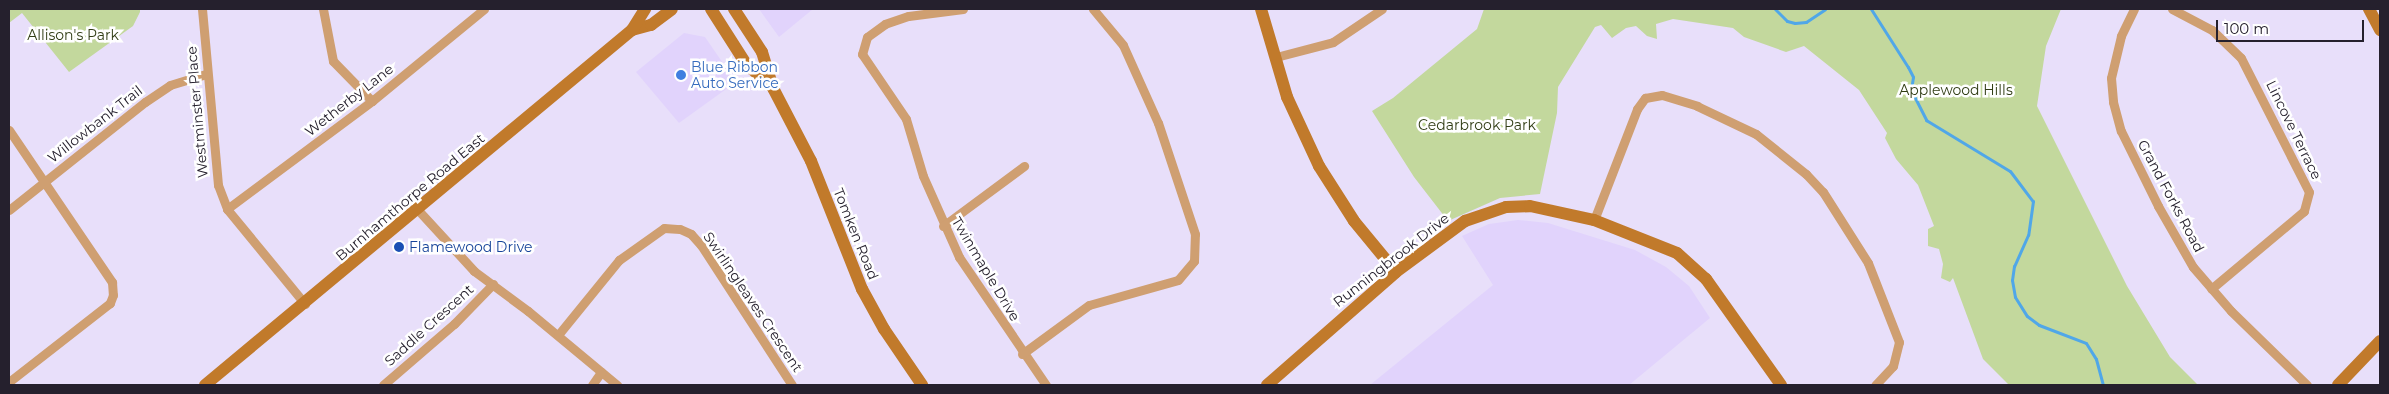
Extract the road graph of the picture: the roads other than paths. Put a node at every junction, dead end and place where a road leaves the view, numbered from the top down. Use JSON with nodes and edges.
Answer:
{"nodes":[{"id":1,"x":202,"y":9,"type":"edge"},
{"id":2,"x":323,"y":9,"type":"edge"},
{"id":3,"x":484,"y":9,"type":"edge"},
{"id":4,"x":645,"y":9,"type":"edge"},
{"id":5,"x":672,"y":9,"type":"edge"},
{"id":6,"x":711,"y":9,"type":"edge"},
{"id":7,"x":734,"y":9,"type":"edge"},
{"id":8,"x":963,"y":9,"type":"edge"},
{"id":9,"x":1093,"y":9,"type":"edge"},
{"id":10,"x":1261,"y":9,"type":"edge"},
{"id":11,"x":1382,"y":9,"type":"edge"},
{"id":12,"x":2134,"y":9,"type":"edge"},
{"id":13,"x":2172,"y":9,"type":"edge"},
{"id":14,"x":2369,"y":9,"type":"edge"},
{"id":15,"x":632,"y":30,"type":"junction"},
{"id":16,"x":2380,"y":30,"type":"edge"},
{"id":17,"x":1276,"y":57,"type":"junction"},
{"id":18,"x":206,"y":74,"type":"junction"},
{"id":19,"x":773,"y":88,"type":"junction"},
{"id":20,"x":372,"y":101,"type":"junction"},
{"id":21,"x":9,"y":130,"type":"edge"},
{"id":22,"x":1024,"y":166,"type":"dead end"},
{"id":23,"x":44,"y":182,"type":"junction"},
{"id":24,"x":228,"y":209,"type":"junction"},
{"id":25,"x":9,"y":210,"type":"edge"},
{"id":26,"x":418,"y":210,"type":"junction"},
{"id":27,"x":1594,"y":220,"type":"junction"},
{"id":28,"x":943,"y":226,"type":"junction"},
{"id":29,"x":1396,"y":272,"type":"junction"},
{"id":30,"x":493,"y":284,"type":"junction"},
{"id":31,"x":2211,"y":289,"type":"junction"},
{"id":32,"x":305,"y":304,"type":"junction"},
{"id":33,"x":558,"y":336,"type":"junction"},
{"id":34,"x":2380,"y":342,"type":"edge"},
{"id":35,"x":1022,"y":354,"type":"junction"},
{"id":36,"x":601,"y":372,"type":"junction"},
{"id":37,"x":9,"y":382,"type":"edge"},
{"id":38,"x":205,"y":385,"type":"edge"},
{"id":39,"x":383,"y":385,"type":"edge"},
{"id":40,"x":592,"y":385,"type":"edge"},
{"id":41,"x":616,"y":385,"type":"edge"},
{"id":42,"x":792,"y":385,"type":"edge"},
{"id":43,"x":922,"y":385,"type":"edge"},
{"id":44,"x":1046,"y":385,"type":"edge"},
{"id":45,"x":1267,"y":385,"type":"edge"},
{"id":46,"x":1781,"y":385,"type":"edge"},
{"id":47,"x":1875,"y":385,"type":"edge"},
{"id":48,"x":2307,"y":385,"type":"edge"},
{"id":49,"x":2338,"y":385,"type":"edge"}],
"edges":[{"from":1,"to":18,"type":"street","name":"Westminster Place"},
{"from":2,"to":20,"type":"street"},
{"from":3,"to":20,"type":"street","name":"Wetherby Lane"},
{"from":4,"to":15,"type":"street","name":"Burnhamthorpe Road East"},
{"from":5,"to":15,"type":"street","name":"Burnhamthorpe Road East"},
{"from":6,"to":19,"type":"street","name":"Tomken Road"},
{"from":7,"to":19,"type":"street","name":"Tomken Road"},
{"from":8,"to":28,"type":"street","name":"Twinmaple Drive"},
{"from":9,"to":35,"type":"street"},
{"from":10,"to":17,"type":"street"},
{"from":11,"to":17,"type":"street"},
{"from":12,"to":31,"type":"street","name":"Grand Forks Road"},
{"from":13,"to":31,"type":"street","name":"Lincove Terrace"},
{"from":14,"to":16,"type":"street"},
{"from":15,"to":26,"type":"street","name":"Burnhamthorpe Road East"},
{"from":17,"to":29,"type":"street"},
{"from":18,"to":23,"type":"street","name":"Willowbank Trail"},
{"from":18,"to":24,"type":"street","name":"Westminster Place"},
{"from":19,"to":43,"type":"street","name":"Tomken Road"},
{"from":20,"to":24,"type":"street","name":"Wetherby Lane"},
{"from":21,"to":23,"type":"street"},
{"from":22,"to":28,"type":"street"},
{"from":23,"to":25,"type":"street","name":"Willowbank Trail"},
{"from":23,"to":37,"type":"street"},
{"from":24,"to":32,"type":"street","name":"Westminster Place"},
{"from":26,"to":30,"type":"street"},
{"from":26,"to":32,"type":"street","name":"Burnhamthorpe Road East"},
{"from":27,"to":29,"type":"street","name":"Runningbrook Drive"},
{"from":27,"to":46,"type":"street","name":"Runningbrook Drive"},
{"from":27,"to":47,"type":"street"},
{"from":28,"to":35,"type":"street","name":"Twinmaple Drive"},
{"from":29,"to":45,"type":"street","name":"Runningbrook Drive"},
{"from":30,"to":33,"type":"street"},
{"from":30,"to":39,"type":"street","name":"Saddle Crescent"},
{"from":31,"to":48,"type":"street","name":"Grand Forks Road"},
{"from":32,"to":38,"type":"street","name":"Burnhamthorpe Road East"},
{"from":33,"to":36,"type":"street"},
{"from":33,"to":42,"type":"street","name":"Swirlingleaves Crescent"},
{"from":34,"to":49,"type":"street"},
{"from":35,"to":44,"type":"street","name":"Twinmaple Drive"},
{"from":36,"to":40,"type":"street"},
{"from":36,"to":41,"type":"street"}]}
